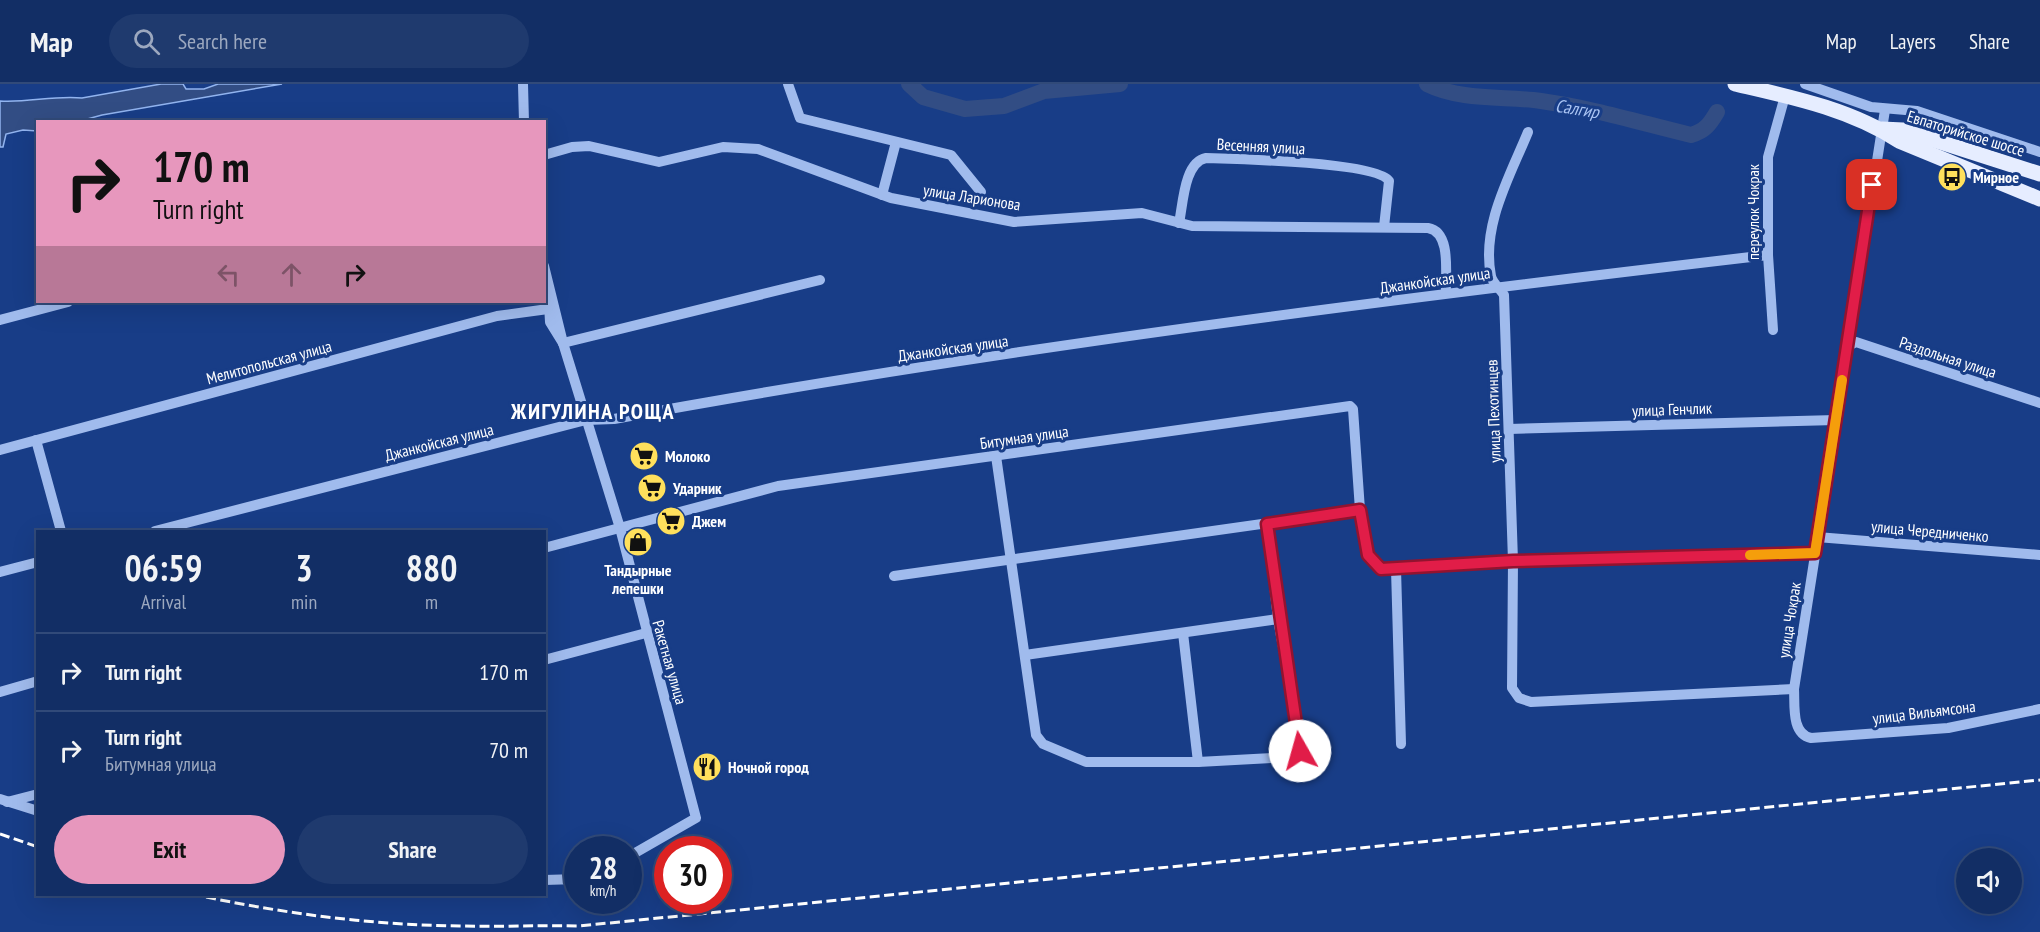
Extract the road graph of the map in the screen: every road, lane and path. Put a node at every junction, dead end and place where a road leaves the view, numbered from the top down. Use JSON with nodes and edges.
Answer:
{"nodes":[{"id":1,"x":523,"y":84,"type":"edge"},
{"id":2,"x":788,"y":84,"type":"edge"},
{"id":3,"x":1735,"y":84,"type":"edge"},
{"id":4,"x":1805,"y":84,"type":"edge"},
{"id":5,"x":1785,"y":96,"type":"junction"},
{"id":6,"x":1885,"y":110,"type":"junction"},
{"id":7,"x":524,"y":120,"type":"edge"},
{"id":8,"x":1882,"y":129,"type":"junction"},
{"id":9,"x":1528,"y":132,"type":"dead end"},
{"id":10,"x":896,"y":142,"type":"junction"},
{"id":11,"x":2040,"y":152,"type":"edge"},
{"id":12,"x":546,"y":155,"type":"edge"},
{"id":13,"x":2040,"y":174,"type":"edge"},
{"id":14,"x":981,"y":192,"type":"dead end"},
{"id":15,"x":882,"y":195,"type":"junction"},
{"id":16,"x":2040,"y":199,"type":"edge"},
{"id":17,"x":1179,"y":223,"type":"junction"},
{"id":18,"x":1384,"y":227,"type":"junction"},
{"id":19,"x":1768,"y":255,"type":"junction"},
{"id":20,"x":546,"y":274,"type":"edge"},
{"id":21,"x":820,"y":280,"type":"dead end"},
{"id":22,"x":1498,"y":287,"type":"junction"},
{"id":23,"x":1446,"y":293,"type":"junction"},
{"id":24,"x":551,"y":294,"type":"junction"},
{"id":25,"x":64,"y":303,"type":"edge"},
{"id":26,"x":548,"y":309,"type":"junction"},
{"id":27,"x":0,"y":320,"type":"edge"},
{"id":28,"x":1773,"y":330,"type":"dead end"},
{"id":29,"x":563,"y":342,"type":"junction"},
{"id":30,"x":1848,"y":346,"type":"junction"},
{"id":31,"x":2040,"y":403,"type":"edge"},
{"id":32,"x":586,"y":420,"type":"junction"},
{"id":33,"x":1836,"y":420,"type":"junction"},
{"id":34,"x":1509,"y":429,"type":"junction"},
{"id":35,"x":36,"y":440,"type":"junction"},
{"id":36,"x":0,"y":450,"type":"edge"},
{"id":37,"x":996,"y":456,"type":"junction"},
{"id":38,"x":1360,"y":510,"type":"junction"},
{"id":39,"x":1267,"y":524,"type":"junction"},
{"id":40,"x":620,"y":528,"type":"junction"},
{"id":41,"x":61,"y":530,"type":"edge"},
{"id":42,"x":159,"y":530,"type":"edge"},
{"id":43,"x":1817,"y":537,"type":"junction"},
{"id":44,"x":546,"y":547,"type":"edge"},
{"id":45,"x":1815,"y":553,"type":"junction"},
{"id":46,"x":2040,"y":555,"type":"edge"},
{"id":47,"x":1011,"y":558,"type":"junction"},
{"id":48,"x":1513,"y":561,"type":"junction"},
{"id":49,"x":36,"y":563,"type":"edge"},
{"id":50,"x":1396,"y":569,"type":"junction"},
{"id":51,"x":0,"y":572,"type":"edge"},
{"id":52,"x":894,"y":576,"type":"dead end"},
{"id":53,"x":1278,"y":619,"type":"junction"},
{"id":54,"x":646,"y":633,"type":"junction"},
{"id":55,"x":1183,"y":633,"type":"junction"},
{"id":56,"x":1025,"y":655,"type":"junction"},
{"id":57,"x":546,"y":659,"type":"edge"},
{"id":58,"x":36,"y":682,"type":"edge"},
{"id":59,"x":1794,"y":688,"type":"junction"},
{"id":60,"x":0,"y":692,"type":"edge"},
{"id":61,"x":2040,"y":709,"type":"edge"},
{"id":62,"x":1811,"y":738,"type":"joint"},
{"id":63,"x":1401,"y":744,"type":"dead end"},
{"id":64,"x":1198,"y":762,"type":"junction"},
{"id":65,"x":36,"y":794,"type":"edge"},
{"id":66,"x":3,"y":800,"type":"edge"},
{"id":67,"x":36,"y":810,"type":"edge"},
{"id":68,"x":642,"y":849,"type":"edge"},
{"id":69,"x":564,"y":879,"type":"edge"},
{"id":70,"x":546,"y":880,"type":"edge"}],
"edges":[{"from":1,"to":7,"type":"street"},
{"from":2,"to":10,"type":"street"},
{"from":3,"to":5,"type":"main road","name":"Евпаторийское шоссе"},
{"from":4,"to":6,"type":"street"},
{"from":5,"to":8,"type":"main road","name":"Евпаторийское шоссе"},
{"from":5,"to":19,"type":"street","name":"переулок Чокрак"},
{"from":6,"to":8,"type":"street","name":"улица Чокрак"},
{"from":6,"to":11,"type":"street"},
{"from":8,"to":13,"type":"main road","name":"Евпаторийское шоссе"},
{"from":8,"to":16,"type":"main road","name":"Евпаторийское шоссе"},
{"from":8,"to":30,"type":"street","name":"улица Чокрак"},
{"from":9,"to":22,"type":"street","name":"улица Пехотинцев"},
{"from":10,"to":14,"type":"street"},
{"from":10,"to":15,"type":"street"},
{"from":12,"to":15,"type":"street","name":"улица Ларионова"},
{"from":15,"to":17,"type":"street","name":"улица Ларионова"},
{"from":17,"to":18,"type":"street","name":"улица Ларионова"},
{"from":17,"to":18,"type":"street","name":"Весенняя улица"},
{"from":18,"to":23,"type":"street","name":"улица Ларионова"},
{"from":19,"to":22,"type":"street","name":"Джанкойская улица"},
{"from":19,"to":28,"type":"street","name":"переулок Чокрак"},
{"from":20,"to":24,"type":"street","name":"Ракетная улица"},
{"from":21,"to":29,"type":"street"},
{"from":22,"to":23,"type":"street","name":"Джанкойская улица"},
{"from":22,"to":34,"type":"street","name":"улица Пехотинцев"},
{"from":23,"to":32,"type":"street","name":"Джанкойская улица"},
{"from":24,"to":26,"type":"street","name":"Ракетная улица"},
{"from":24,"to":29,"type":"street","name":"Ракетная улица"},
{"from":25,"to":27,"type":"street"},
{"from":26,"to":29,"type":"street","name":"Ракетная улица"},
{"from":26,"to":35,"type":"street","name":"Мелитопольская улица"},
{"from":29,"to":32,"type":"street","name":"Ракетная улица"},
{"from":30,"to":31,"type":"street","name":"Раздольная улица"},
{"from":30,"to":33,"type":"street","name":"улица Чокрак"},
{"from":32,"to":40,"type":"street","name":"Ракетная улица"},
{"from":32,"to":42,"type":"street","name":"Джанкойская улица"},
{"from":33,"to":34,"type":"street","name":"улица Генчлик"},
{"from":33,"to":43,"type":"street","name":"улица Чокрак"},
{"from":34,"to":48,"type":"street","name":"улица Пехотинцев"},
{"from":35,"to":36,"type":"street","name":"Мелитопольская улица"},
{"from":35,"to":41,"type":"street"},
{"from":37,"to":38,"type":"street","name":"Битумная улица"},
{"from":37,"to":40,"type":"street","name":"Битумная улица"},
{"from":37,"to":47,"type":"street"},
{"from":38,"to":39,"type":"street"},
{"from":38,"to":50,"type":"street","name":"Битумная улица"},
{"from":39,"to":47,"type":"street"},
{"from":39,"to":53,"type":"street"},
{"from":40,"to":44,"type":"street","name":"Битумная улица"},
{"from":40,"to":54,"type":"street","name":"Ракетная улица"},
{"from":43,"to":45,"type":"street","name":"улица Чокрак"},
{"from":43,"to":46,"type":"street","name":"улица Чередниченко"},
{"from":45,"to":48,"type":"street"},
{"from":45,"to":59,"type":"street","name":"улица Чокрак"},
{"from":47,"to":52,"type":"street"},
{"from":47,"to":56,"type":"street"},
{"from":48,"to":50,"type":"street"},
{"from":48,"to":59,"type":"street","name":"улица Пехотинцев"},
{"from":49,"to":51,"type":"street"},
{"from":50,"to":63,"type":"street"},
{"from":53,"to":55,"type":"street"},
{"from":53,"to":64,"type":"street"},
{"from":54,"to":57,"type":"street"},
{"from":54,"to":68,"type":"street","name":"Ракетная улица"},
{"from":55,"to":56,"type":"street"},
{"from":55,"to":64,"type":"street"},
{"from":56,"to":64,"type":"street"},
{"from":58,"to":60,"type":"street"},
{"from":59,"to":62,"type":"street","name":"улица Чокрак"},
{"from":61,"to":62,"type":"street","name":"улица Вильямсона"},
{"from":65,"to":66,"type":"street"},
{"from":66,"to":67,"type":"street"},
{"from":69,"to":70,"type":"street"}]}
